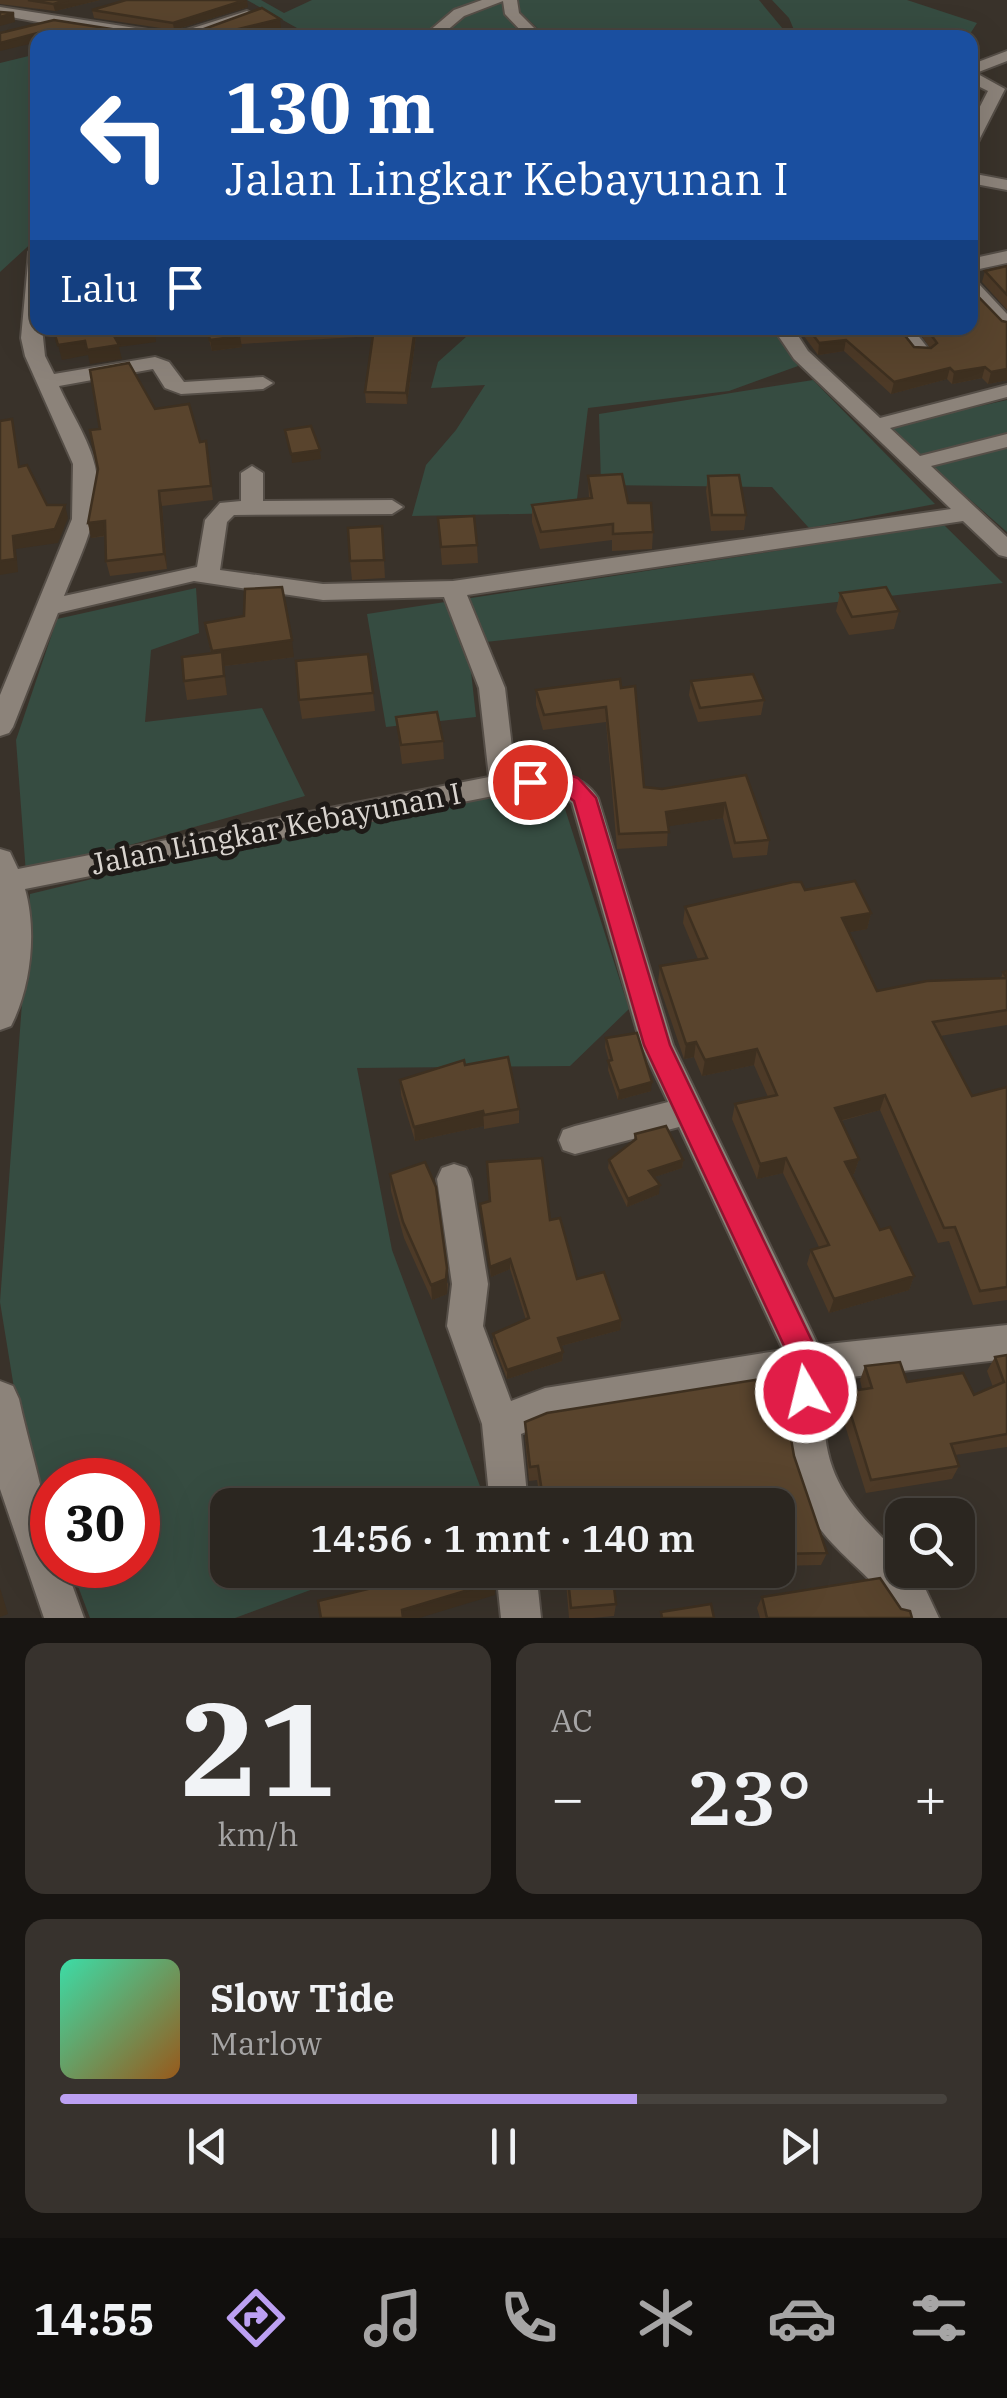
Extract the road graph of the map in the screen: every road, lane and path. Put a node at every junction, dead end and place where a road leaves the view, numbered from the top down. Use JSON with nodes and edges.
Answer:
{"nodes":[{"id":1,"x":496,"y":0,"type":"edge"},
{"id":2,"x":510,"y":0,"type":"edge"},
{"id":3,"x":0,"y":10,"type":"edge"},
{"id":4,"x":96,"y":10,"type":"edge"},
{"id":5,"x":260,"y":11,"type":"edge"},
{"id":6,"x":61,"y":20,"type":"junction"},
{"id":7,"x":15,"y":30,"type":"edge"},
{"id":8,"x":124,"y":30,"type":"edge"},
{"id":9,"x":199,"y":30,"type":"edge"},
{"id":10,"x":438,"y":30,"type":"edge"},
{"id":11,"x":529,"y":30,"type":"edge"},
{"id":12,"x":1007,"y":56,"type":"edge"},
{"id":13,"x":978,"y":69,"type":"edge"},
{"id":14,"x":978,"y":78,"type":"edge"},
{"id":15,"x":978,"y":126,"type":"edge"},
{"id":16,"x":978,"y":167,"type":"edge"},
{"id":17,"x":1007,"y":172,"type":"edge"},
{"id":18,"x":978,"y":180,"type":"edge"},
{"id":19,"x":1007,"y":185,"type":"edge"},
{"id":20,"x":1007,"y":257,"type":"edge"},
{"id":21,"x":978,"y":263,"type":"edge"},
{"id":22,"x":978,"y":295,"type":"edge"},
{"id":23,"x":1007,"y":326,"type":"edge"},
{"id":24,"x":31,"y":335,"type":"edge"},
{"id":25,"x":788,"y":335,"type":"edge"},
{"id":26,"x":908,"y":335,"type":"edge"},
{"id":27,"x":922,"y":352,"type":"edge"},
{"id":28,"x":47,"y":382,"type":"junction"},
{"id":29,"x":262,"y":382,"type":"dead end"},
{"id":30,"x":1007,"y":391,"type":"edge"},
{"id":31,"x":877,"y":426,"type":"junction"},
{"id":32,"x":1007,"y":440,"type":"edge"},
{"id":33,"x":914,"y":464,"type":"junction"},
{"id":34,"x":252,"y":473,"type":"dead end"},
{"id":35,"x":252,"y":505,"type":"junction"},
{"id":36,"x":392,"y":508,"type":"dead end"},
{"id":37,"x":966,"y":514,"type":"junction"},
{"id":38,"x":1007,"y":550,"type":"edge"},
{"id":39,"x":207,"y":576,"type":"junction"},
{"id":40,"x":453,"y":588,"type":"junction"},
{"id":41,"x":46,"y":608,"type":"junction"},
{"id":42,"x":0,"y":727,"type":"edge"},
{"id":43,"x":503,"y":784,"type":"junction"},
{"id":44,"x":5,"y":870,"type":"edge"},
{"id":45,"x":0,"y":1017,"type":"edge"},
{"id":46,"x":688,"y":1111,"type":"junction"},
{"id":47,"x":574,"y":1140,"type":"dead end"},
{"id":48,"x":454,"y":1180,"type":"dead end"},
{"id":49,"x":1007,"y":1342,"type":"edge"},
{"id":50,"x":808,"y":1364,"type":"junction"},
{"id":51,"x":0,"y":1399,"type":"edge"},
{"id":52,"x":500,"y":1424,"type":"junction"},
{"id":53,"x":508,"y":1488,"type":"edge"},
{"id":54,"x":518,"y":1588,"type":"edge"},
{"id":55,"x":64,"y":1618,"type":"edge"},
{"id":56,"x":521,"y":1618,"type":"edge"},
{"id":57,"x":919,"y":1618,"type":"edge"}],
"edges":[{"from":1,"to":10,"type":"street"},
{"from":2,"to":11,"type":"street"},
{"from":3,"to":6,"type":"street"},
{"from":4,"to":6,"type":"street"},
{"from":5,"to":9,"type":"street"},
{"from":6,"to":7,"type":"street"},
{"from":6,"to":8,"type":"street"},
{"from":12,"to":13,"type":"street"},
{"from":14,"to":15,"type":"street"},
{"from":16,"to":17,"type":"street"},
{"from":18,"to":19,"type":"street"},
{"from":20,"to":21,"type":"street"},
{"from":22,"to":23,"type":"street"},
{"from":24,"to":28,"type":"street"},
{"from":25,"to":31,"type":"street"},
{"from":26,"to":27,"type":"street"},
{"from":28,"to":29,"type":"street"},
{"from":28,"to":41,"type":"street"},
{"from":30,"to":31,"type":"street"},
{"from":31,"to":33,"type":"street"},
{"from":32,"to":33,"type":"street"},
{"from":33,"to":37,"type":"street"},
{"from":34,"to":35,"type":"street"},
{"from":35,"to":36,"type":"street"},
{"from":35,"to":39,"type":"street"},
{"from":37,"to":38,"type":"street"},
{"from":37,"to":40,"type":"street"},
{"from":39,"to":40,"type":"street"},
{"from":39,"to":41,"type":"street"},
{"from":40,"to":43,"type":"street"},
{"from":41,"to":42,"type":"street"},
{"from":43,"to":44,"type":"street","name":"Jalan Lingkar Kebayunan I"},
{"from":43,"to":46,"type":"street","name":"Jalan Lingkar Kebayunan I"},
{"from":44,"to":45,"type":"street"},
{"from":46,"to":47,"type":"street"},
{"from":46,"to":50,"type":"street","name":"Jalan Lingkar Kebayunan I"},
{"from":48,"to":52,"type":"street"},
{"from":49,"to":50,"type":"street"},
{"from":50,"to":52,"type":"street"},
{"from":50,"to":57,"type":"street"},
{"from":51,"to":55,"type":"street"},
{"from":52,"to":53,"type":"street"},
{"from":54,"to":56,"type":"street"}]}
